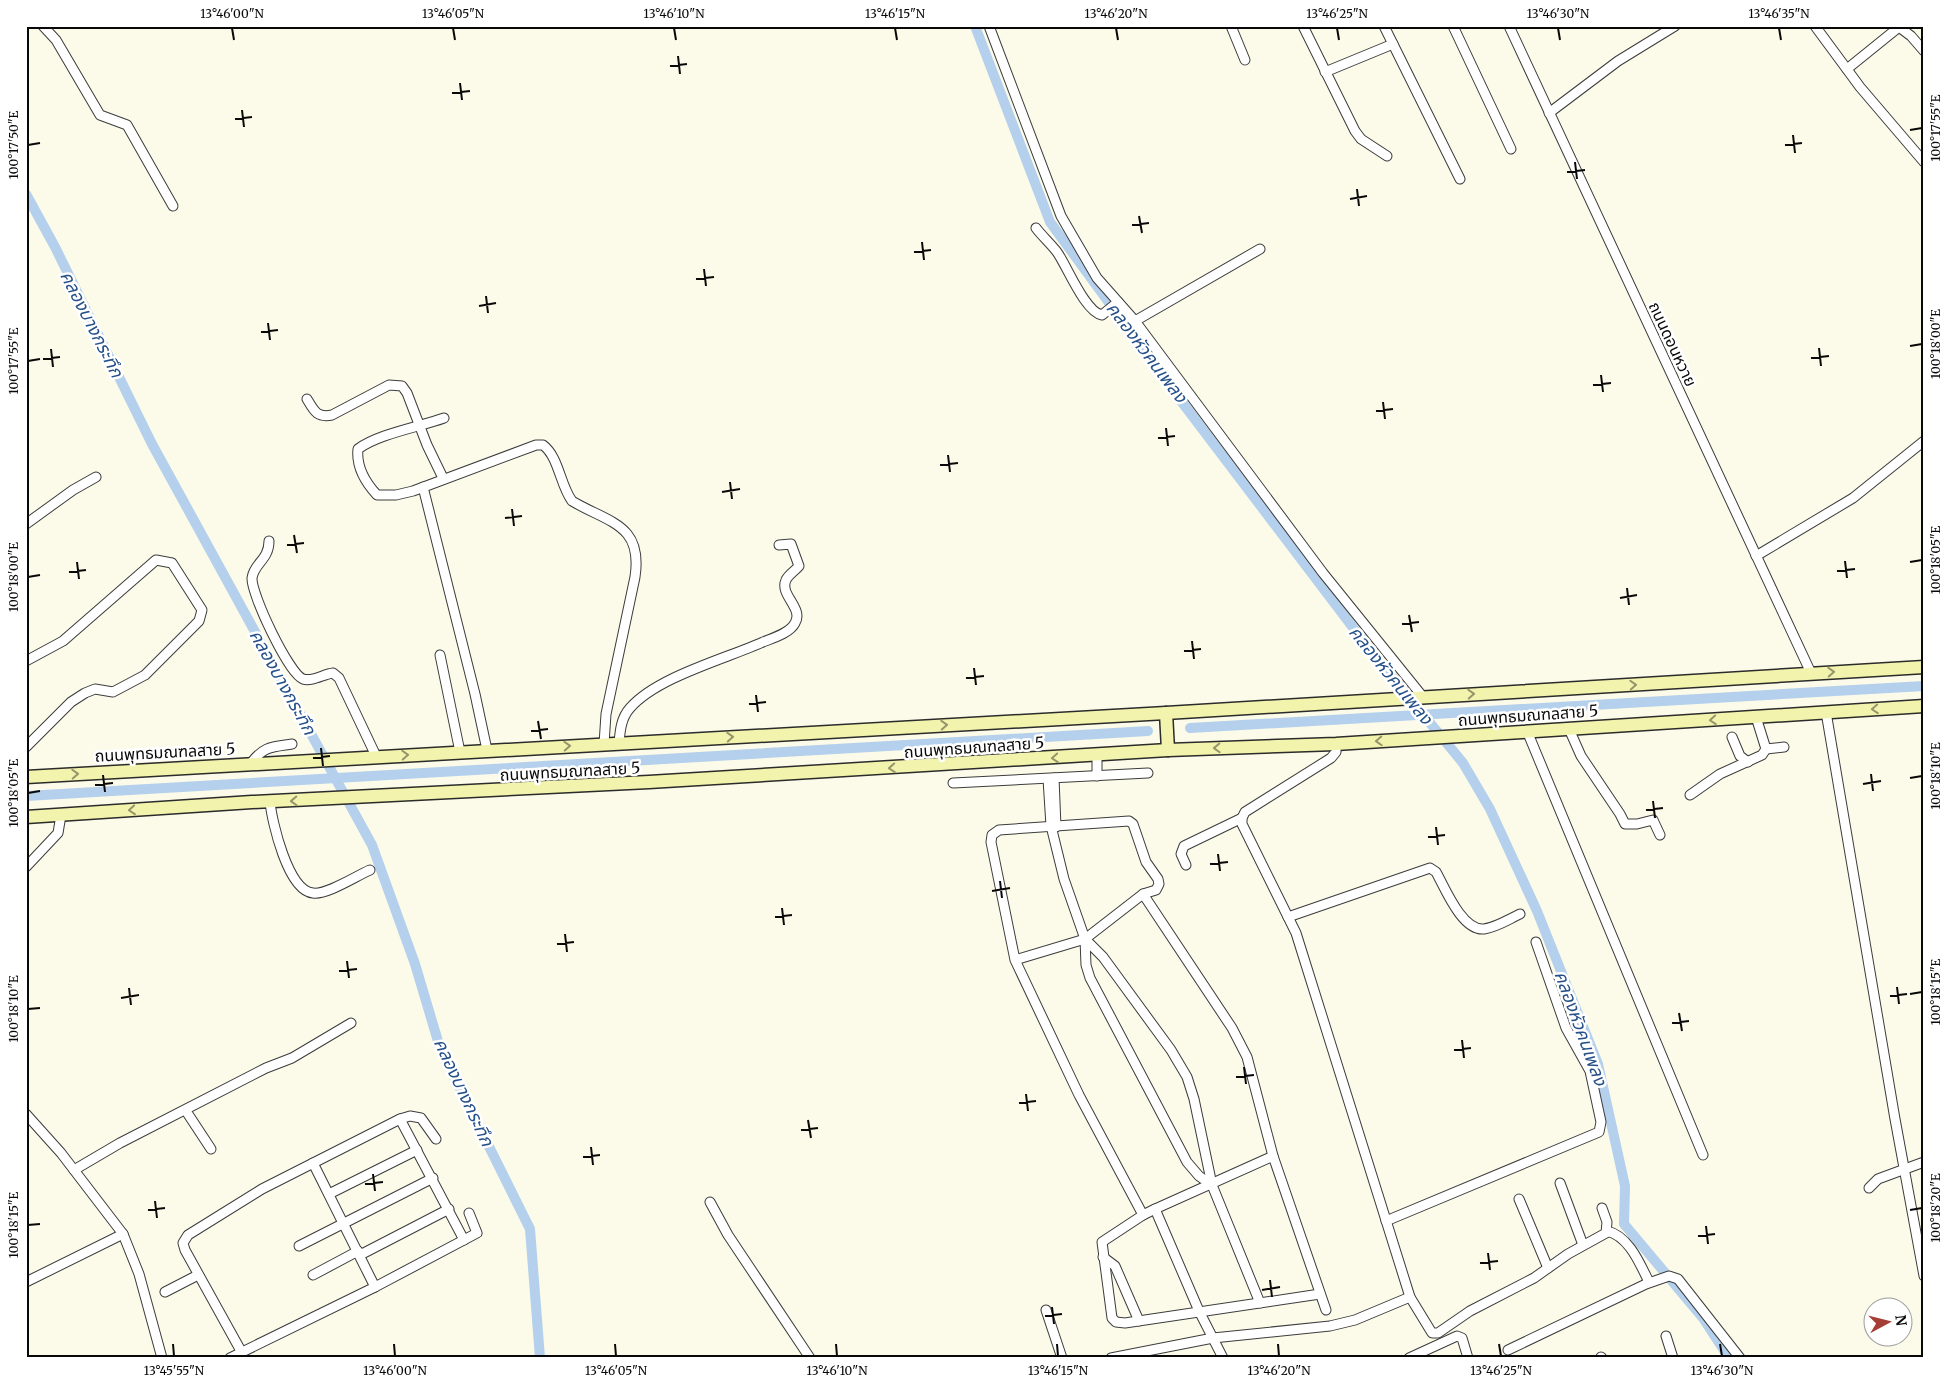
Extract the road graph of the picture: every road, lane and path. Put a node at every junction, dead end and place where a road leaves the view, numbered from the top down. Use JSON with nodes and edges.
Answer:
{"nodes":[{"id":1,"x":43,"y":26,"type":"edge"},
{"id":2,"x":989,"y":26,"type":"edge"},
{"id":3,"x":1231,"y":26,"type":"edge"},
{"id":4,"x":1303,"y":26,"type":"edge"},
{"id":5,"x":1384,"y":26,"type":"edge"},
{"id":6,"x":1453,"y":26,"type":"edge"},
{"id":7,"x":1509,"y":26,"type":"edge"},
{"id":8,"x":1675,"y":26,"type":"edge"},
{"id":9,"x":1815,"y":26,"type":"edge"},
{"id":10,"x":1899,"y":27,"type":"edge"},
{"id":11,"x":1393,"y":44,"type":"junction"},
{"id":12,"x":1924,"y":51,"type":"edge"},
{"id":13,"x":1245,"y":60,"type":"dead end"},
{"id":14,"x":1847,"y":69,"type":"junction"},
{"id":15,"x":1325,"y":72,"type":"junction"},
{"id":16,"x":1549,"y":113,"type":"junction"},
{"id":17,"x":1511,"y":149,"type":"dead end"},
{"id":18,"x":1387,"y":156,"type":"dead end"},
{"id":19,"x":1924,"y":162,"type":"edge"},
{"id":20,"x":1460,"y":179,"type":"dead end"},
{"id":21,"x":173,"y":206,"type":"dead end"},
{"id":22,"x":1036,"y":228,"type":"dead end"},
{"id":23,"x":1260,"y":249,"type":"dead end"},
{"id":24,"x":1116,"y":304,"type":"junction"},
{"id":25,"x":1135,"y":321,"type":"junction"},
{"id":26,"x":307,"y":398,"type":"dead end"},
{"id":27,"x":444,"y":418,"type":"dead end"},
{"id":28,"x":421,"y":427,"type":"junction"},
{"id":29,"x":1924,"y":441,"type":"edge"},
{"id":30,"x":96,"y":477,"type":"dead end"},
{"id":31,"x":443,"y":478,"type":"junction"},
{"id":32,"x":423,"y":486,"type":"junction"},
{"id":33,"x":26,"y":524,"type":"edge"},
{"id":34,"x":269,"y":541,"type":"dead end"},
{"id":35,"x":779,"y":545,"type":"dead end"},
{"id":36,"x":1756,"y":556,"type":"junction"},
{"id":37,"x":440,"y":654,"type":"dead end"},
{"id":38,"x":26,"y":661,"type":"edge"},
{"id":39,"x":1924,"y":667,"type":"edge"},
{"id":40,"x":1811,"y":673,"type":"junction"},
{"id":41,"x":1422,"y":696,"type":"junction"},
{"id":42,"x":1924,"y":706,"type":"edge"},
{"id":43,"x":1826,"y":712,"type":"junction"},
{"id":44,"x":1166,"y":713,"type":"junction"},
{"id":45,"x":1756,"y":717,"type":"junction"},
{"id":46,"x":1569,"y":729,"type":"junction"},
{"id":47,"x":1527,"y":731,"type":"junction"},
{"id":48,"x":1732,"y":737,"type":"dead end"},
{"id":49,"x":619,"y":743,"type":"junction"},
{"id":50,"x":292,"y":744,"type":"dead end"},
{"id":51,"x":604,"y":744,"type":"junction"},
{"id":52,"x":1336,"y":744,"type":"junction"},
{"id":53,"x":1784,"y":747,"type":"dead end"},
{"id":54,"x":26,"y":748,"type":"edge"},
{"id":55,"x":1766,"y":749,"type":"junction"},
{"id":56,"x":487,"y":750,"type":"junction"},
{"id":57,"x":1168,"y":750,"type":"junction"},
{"id":58,"x":460,"y":752,"type":"junction"},
{"id":59,"x":1097,"y":755,"type":"junction"},
{"id":60,"x":376,"y":756,"type":"junction"},
{"id":61,"x":1748,"y":762,"type":"junction"},
{"id":62,"x":251,"y":763,"type":"junction"},
{"id":63,"x":1148,"y":773,"type":"dead end"},
{"id":64,"x":1097,"y":776,"type":"junction"},
{"id":65,"x":26,"y":777,"type":"edge"},
{"id":66,"x":1051,"y":778,"type":"junction"},
{"id":67,"x":953,"y":783,"type":"dead end"},
{"id":68,"x":1690,"y":795,"type":"dead end"},
{"id":69,"x":270,"y":802,"type":"junction"},
{"id":70,"x":61,"y":815,"type":"junction"},
{"id":71,"x":26,"y":817,"type":"edge"},
{"id":72,"x":1242,"y":818,"type":"junction"},
{"id":73,"x":1054,"y":829,"type":"junction"},
{"id":74,"x":1660,"y":836,"type":"dead end"},
{"id":75,"x":1186,"y":865,"type":"dead end"},
{"id":76,"x":26,"y":867,"type":"edge"},
{"id":77,"x":370,"y":870,"type":"dead end"},
{"id":78,"x":1143,"y":894,"type":"junction"},
{"id":79,"x":1520,"y":914,"type":"dead end"},
{"id":80,"x":1288,"y":917,"type":"junction"},
{"id":81,"x":1085,"y":939,"type":"junction"},
{"id":82,"x":1536,"y":942,"type":"dead end"},
{"id":83,"x":1015,"y":960,"type":"junction"},
{"id":84,"x":351,"y":1023,"type":"dead end"},
{"id":85,"x":186,"y":1111,"type":"junction"},
{"id":86,"x":26,"y":1114,"type":"edge"},
{"id":87,"x":400,"y":1119,"type":"junction"},
{"id":88,"x":436,"y":1139,"type":"dead end"},
{"id":89,"x":211,"y":1149,"type":"dead end"},
{"id":90,"x":417,"y":1150,"type":"junction"},
{"id":91,"x":1273,"y":1156,"type":"junction"},
{"id":92,"x":1703,"y":1156,"type":"dead end"},
{"id":93,"x":1924,"y":1162,"type":"edge"},
{"id":94,"x":313,"y":1164,"type":"junction"},
{"id":95,"x":74,"y":1170,"type":"junction"},
{"id":96,"x":1905,"y":1170,"type":"junction"},
{"id":97,"x":433,"y":1178,"type":"junction"},
{"id":98,"x":1560,"y":1183,"type":"dead end"},
{"id":99,"x":1212,"y":1185,"type":"junction"},
{"id":100,"x":1869,"y":1188,"type":"dead end"},
{"id":101,"x":329,"y":1194,"type":"junction"},
{"id":102,"x":1519,"y":1199,"type":"dead end"},
{"id":103,"x":710,"y":1202,"type":"dead end"},
{"id":104,"x":1602,"y":1208,"type":"dead end"},
{"id":105,"x":449,"y":1210,"type":"junction"},
{"id":106,"x":1155,"y":1210,"type":"junction"},
{"id":107,"x":469,"y":1214,"type":"dead end"},
{"id":108,"x":1143,"y":1215,"type":"junction"},
{"id":109,"x":1386,"y":1221,"type":"junction"},
{"id":110,"x":342,"y":1223,"type":"junction"},
{"id":111,"x":1607,"y":1231,"type":"junction"},
{"id":112,"x":123,"y":1234,"type":"junction"},
{"id":113,"x":464,"y":1240,"type":"junction"},
{"id":114,"x":1583,"y":1245,"type":"junction"},
{"id":115,"x":299,"y":1246,"type":"dead end"},
{"id":116,"x":359,"y":1253,"type":"junction"},
{"id":117,"x":1103,"y":1257,"type":"junction"},
{"id":118,"x":1548,"y":1268,"type":"junction"},
{"id":119,"x":313,"y":1274,"type":"dead end"},
{"id":120,"x":198,"y":1275,"type":"junction"},
{"id":121,"x":1924,"y":1276,"type":"edge"},
{"id":122,"x":26,"y":1282,"type":"edge"},
{"id":123,"x":1649,"y":1282,"type":"junction"},
{"id":124,"x":375,"y":1287,"type":"junction"},
{"id":125,"x":165,"y":1292,"type":"dead end"},
{"id":126,"x":1320,"y":1294,"type":"junction"},
{"id":127,"x":1410,"y":1298,"type":"junction"},
{"id":128,"x":1260,"y":1303,"type":"junction"},
{"id":129,"x":1046,"y":1310,"type":"dead end"},
{"id":130,"x":1326,"y":1310,"type":"dead end"},
{"id":131,"x":1199,"y":1311,"type":"junction"},
{"id":132,"x":1138,"y":1321,"type":"junction"},
{"id":133,"x":1666,"y":1336,"type":"dead end"},
{"id":134,"x":1213,"y":1338,"type":"junction"},
{"id":135,"x":1508,"y":1350,"type":"dead end"},
{"id":136,"x":241,"y":1351,"type":"junction"},
{"id":137,"x":162,"y":1358,"type":"edge"},
{"id":138,"x":230,"y":1358,"type":"edge"},
{"id":139,"x":810,"y":1358,"type":"edge"},
{"id":140,"x":1062,"y":1358,"type":"edge"},
{"id":141,"x":1111,"y":1358,"type":"edge"},
{"id":142,"x":1223,"y":1358,"type":"edge"},
{"id":143,"x":1409,"y":1358,"type":"edge"},
{"id":144,"x":1468,"y":1358,"type":"edge"},
{"id":145,"x":1673,"y":1358,"type":"edge"},
{"id":146,"x":1740,"y":1358,"type":"edge"}],
"edges":[{"from":1,"to":21,"type":"street"},
{"from":2,"to":24,"type":"street"},
{"from":3,"to":13,"type":"street"},
{"from":4,"to":15,"type":"street"},
{"from":5,"to":11,"type":"street"},
{"from":6,"to":17,"type":"street"},
{"from":7,"to":16,"type":"street","name":"ถนนดอนหวาย"},
{"from":8,"to":16,"type":"street"},
{"from":9,"to":14,"type":"street"},
{"from":10,"to":12,"type":"street"},
{"from":10,"to":14,"type":"street"},
{"from":11,"to":15,"type":"street"},
{"from":11,"to":20,"type":"street"},
{"from":14,"to":19,"type":"street"},
{"from":15,"to":18,"type":"street"},
{"from":16,"to":36,"type":"street","name":"ถนนดอนหวาย"},
{"from":22,"to":24,"type":"street"},
{"from":23,"to":25,"type":"street"},
{"from":24,"to":25,"type":"street"},
{"from":25,"to":41,"type":"street"},
{"from":26,"to":28,"type":"street"},
{"from":27,"to":28,"type":"street"},
{"from":28,"to":31,"type":"street"},
{"from":28,"to":32,"type":"street"},
{"from":29,"to":36,"type":"street"},
{"from":30,"to":33,"type":"street"},
{"from":31,"to":32,"type":"street"},
{"from":31,"to":51,"type":"street"},
{"from":32,"to":56,"type":"street"},
{"from":34,"to":60,"type":"street"},
{"from":35,"to":49,"type":"street"},
{"from":36,"to":40,"type":"street","name":"ถนนดอนหวาย"},
{"from":37,"to":58,"type":"street"},
{"from":38,"to":54,"type":"street"},
{"from":40,"to":39,"type":"main road","name":"ถนนพุทธมณฑลสาย 5","one_way":true},
{"from":41,"to":40,"type":"main road","name":"ถนนพุทธมณฑลสาย 5","one_way":true},
{"from":41,"to":44,"type":"main road","name":"ถนนพุทธมณฑลสาย 5"},
{"from":42,"to":43,"type":"main road","name":"ถนนพุทธมณฑลสาย 5","one_way":true},
{"from":43,"to":45,"type":"main road","name":"ถนนพุทธมณฑลสาย 5"},
{"from":43,"to":96,"type":"street"},
{"from":49,"to":44,"type":"main road","name":"ถนนพุทธมณฑลสาย 5","one_way":true},
{"from":44,"to":57,"type":"main road"},
{"from":45,"to":46,"type":"main road","name":"ถนนพุทธมณฑลสาย 5","one_way":true},
{"from":45,"to":55,"type":"street"},
{"from":46,"to":47,"type":"main road","name":"ถนนพุทธมณฑลสาย 5"},
{"from":46,"to":74,"type":"street"},
{"from":47,"to":52,"type":"main road","name":"ถนนพุทธมณฑลสาย 5","one_way":true},
{"from":47,"to":92,"type":"street"},
{"from":48,"to":61,"type":"street"},
{"from":49,"to":51,"type":"main road","name":"ถนนพุทธมณฑลสาย 5"},
{"from":50,"to":62,"type":"street"},
{"from":56,"to":51,"type":"main road","name":"ถนนพุทธมณฑลสาย 5","one_way":true},
{"from":52,"to":57,"type":"main road","name":"ถนนพุทธมณฑลสาย 5","one_way":true},
{"from":52,"to":72,"type":"street"},
{"from":53,"to":55,"type":"street"},
{"from":55,"to":61,"type":"street"},
{"from":56,"to":58,"type":"main road","name":"ถนนพุทธมณฑลสาย 5"},
{"from":57,"to":59,"type":"main road","name":"ถนนพุทธมณฑลสาย 5"},
{"from":60,"to":58,"type":"main road","name":"ถนนพุทธมณฑลสาย 5","one_way":true},
{"from":59,"to":64,"type":"street"},
{"from":59,"to":69,"type":"main road","name":"ถนนพุทธมณฑลสาย 5","one_way":true},
{"from":60,"to":62,"type":"main road","name":"ถนนพุทธมณฑลสาย 5"},
{"from":61,"to":68,"type":"street"},
{"from":65,"to":62,"type":"main road","name":"ถนนพุทธมณฑลสาย 5","one_way":true},
{"from":63,"to":64,"type":"street"},
{"from":64,"to":66,"type":"street"},
{"from":66,"to":67,"type":"street"},
{"from":66,"to":73,"type":"street"},
{"from":69,"to":70,"type":"main road","name":"ถนนพุทธมณฑลสาย 5","one_way":true},
{"from":69,"to":77,"type":"street"},
{"from":70,"to":71,"type":"main road","name":"ถนนพุทธมณฑลสาย 5"},
{"from":70,"to":76,"type":"street"},
{"from":72,"to":75,"type":"street"},
{"from":72,"to":80,"type":"street"},
{"from":73,"to":78,"type":"street"},
{"from":73,"to":81,"type":"street"},
{"from":73,"to":83,"type":"street"},
{"from":78,"to":81,"type":"street"},
{"from":78,"to":91,"type":"street"},
{"from":79,"to":80,"type":"street"},
{"from":80,"to":109,"type":"street"},
{"from":81,"to":83,"type":"street"},
{"from":81,"to":99,"type":"street"},
{"from":81,"to":99,"type":"street"},
{"from":82,"to":109,"type":"street"},
{"from":83,"to":108,"type":"street"},
{"from":84,"to":85,"type":"street"},
{"from":85,"to":89,"type":"street"},
{"from":85,"to":95,"type":"street"},
{"from":86,"to":95,"type":"street"},
{"from":87,"to":88,"type":"street"},
{"from":87,"to":90,"type":"street"},
{"from":87,"to":94,"type":"street"},
{"from":90,"to":97,"type":"street"},
{"from":90,"to":101,"type":"street"},
{"from":91,"to":99,"type":"street"},
{"from":91,"to":126,"type":"street"},
{"from":93,"to":96,"type":"street"},
{"from":94,"to":101,"type":"street"},
{"from":94,"to":120,"type":"street"},
{"from":95,"to":112,"type":"street"},
{"from":96,"to":100,"type":"street"},
{"from":96,"to":121,"type":"street"},
{"from":97,"to":105,"type":"street"},
{"from":97,"to":110,"type":"street"},
{"from":98,"to":114,"type":"street"},
{"from":99,"to":106,"type":"street"},
{"from":99,"to":128,"type":"street"},
{"from":101,"to":110,"type":"street"},
{"from":102,"to":118,"type":"street"},
{"from":103,"to":139,"type":"street"},
{"from":104,"to":111,"type":"street"},
{"from":105,"to":113,"type":"street"},
{"from":105,"to":116,"type":"street"},
{"from":106,"to":108,"type":"street"},
{"from":106,"to":131,"type":"street"},
{"from":107,"to":113,"type":"street"},
{"from":108,"to":117,"type":"street"},
{"from":109,"to":127,"type":"street"},
{"from":110,"to":115,"type":"street"},
{"from":110,"to":116,"type":"street"},
{"from":111,"to":114,"type":"street"},
{"from":111,"to":123,"type":"street"},
{"from":112,"to":122,"type":"street"},
{"from":112,"to":137,"type":"street"},
{"from":113,"to":124,"type":"street"},
{"from":114,"to":118,"type":"street"},
{"from":116,"to":119,"type":"street"},
{"from":116,"to":124,"type":"street"},
{"from":117,"to":132,"type":"street"},
{"from":117,"to":132,"type":"street"},
{"from":118,"to":127,"type":"street"},
{"from":120,"to":125,"type":"street"},
{"from":120,"to":136,"type":"street"},
{"from":123,"to":135,"type":"street"},
{"from":123,"to":146,"type":"street"},
{"from":124,"to":136,"type":"street"},
{"from":126,"to":128,"type":"street"},
{"from":126,"to":130,"type":"street"},
{"from":127,"to":134,"type":"street"},
{"from":128,"to":131,"type":"street"},
{"from":129,"to":140,"type":"street"},
{"from":131,"to":132,"type":"street"},
{"from":131,"to":134,"type":"street"},
{"from":133,"to":145,"type":"street"},
{"from":134,"to":141,"type":"street"},
{"from":134,"to":142,"type":"street"},
{"from":136,"to":138,"type":"street"},
{"from":143,"to":144,"type":"street"}]}
